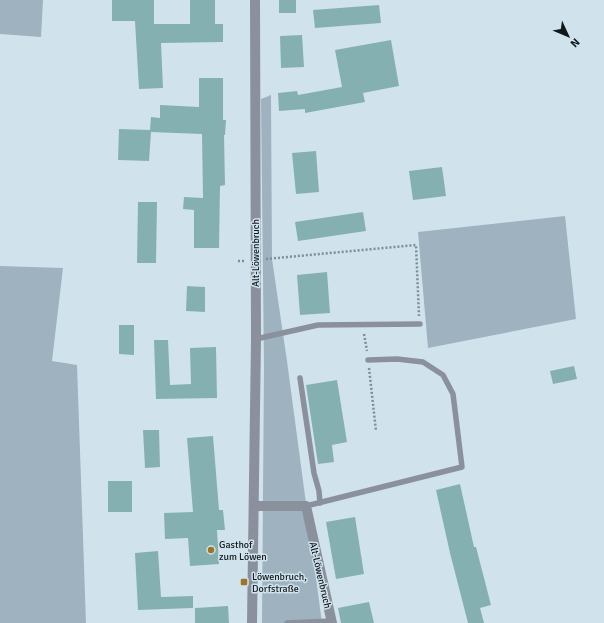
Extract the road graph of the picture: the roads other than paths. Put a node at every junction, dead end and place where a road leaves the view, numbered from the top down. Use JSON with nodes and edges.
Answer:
{"nodes":[{"id":1,"x":255,"y":0,"type":"edge"},
{"id":2,"x":420,"y":324,"type":"road end"},
{"id":3,"x":256,"y":339,"type":"junction"},
{"id":4,"x":368,"y":360,"type":"road end"},
{"id":5,"x":300,"y":378,"type":"dead end"},
{"id":6,"x":320,"y":502,"type":"junction"},
{"id":7,"x":254,"y":506,"type":"junction"},
{"id":8,"x":306,"y":506,"type":"junction"},
{"id":9,"x":332,"y":622,"type":"edge"},
{"id":10,"x":252,"y":623,"type":"edge"},
{"id":11,"x":287,"y":623,"type":"edge"}],
"edges":[{"from":1,"to":3,"type":"street","name":"Alt-Löwenbruch"},
{"from":2,"to":3,"type":"lane"},
{"from":3,"to":7,"type":"street","name":"Alt-Löwenbruch"},
{"from":4,"to":6,"type":"lane"},
{"from":5,"to":6,"type":"lane"},
{"from":6,"to":8,"type":"lane"},
{"from":7,"to":8,"type":"street"},
{"from":7,"to":10,"type":"street","name":"Alt-Löwenbruch"},
{"from":8,"to":9,"type":"street","name":"Alt-Löwenbruch"},
{"from":9,"to":11,"type":"lane"}]}
